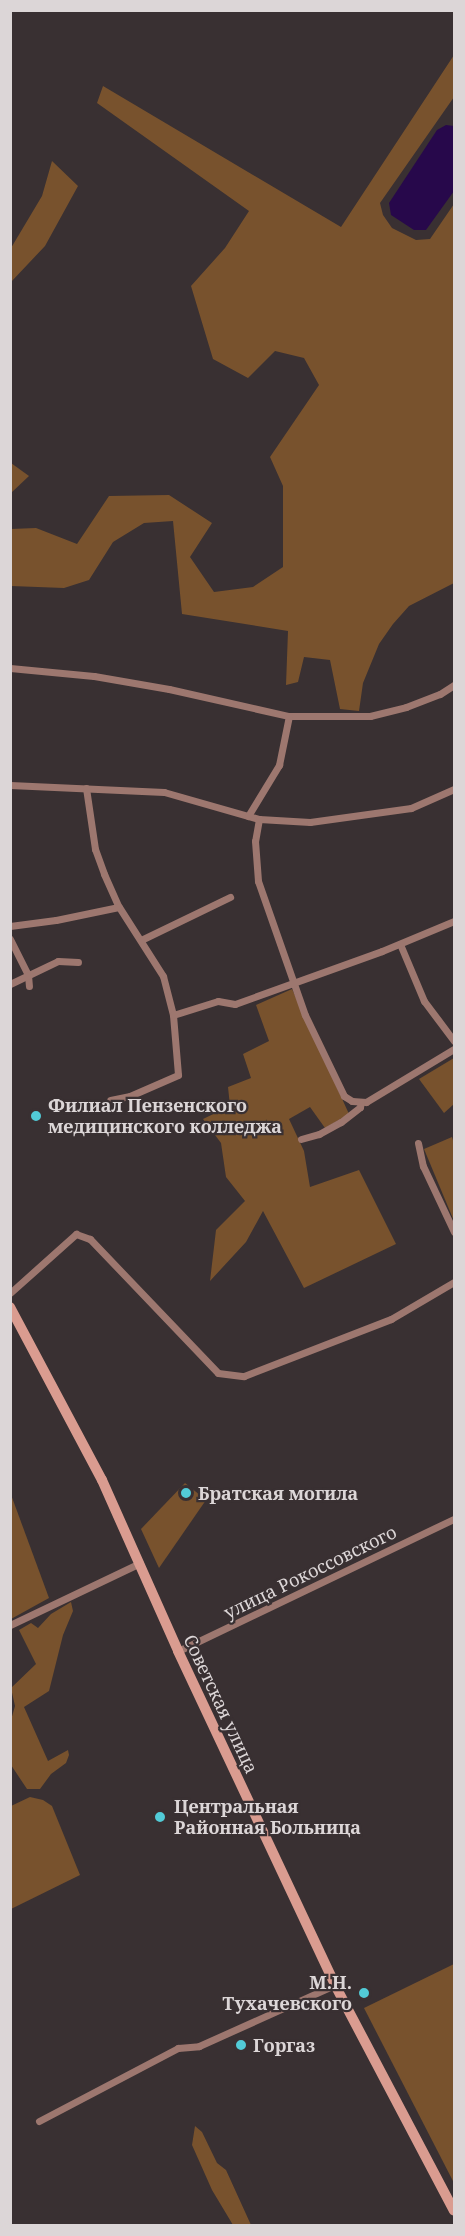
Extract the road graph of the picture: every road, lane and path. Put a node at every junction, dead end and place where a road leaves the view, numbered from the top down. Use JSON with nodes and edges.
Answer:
{"nodes":[{"id":1,"x":10,"y":668,"type":"edge"},
{"id":2,"x":454,"y":685,"type":"edge"},
{"id":3,"x":289,"y":716,"type":"junction"},
{"id":4,"x":10,"y":785,"type":"edge"},
{"id":5,"x":86,"y":788,"type":"junction"},
{"id":6,"x":454,"y":789,"type":"edge"},
{"id":7,"x":248,"y":816,"type":"junction"},
{"id":8,"x":259,"y":819,"type":"junction"},
{"id":9,"x":230,"y":897,"type":"dead end"},
{"id":10,"x":119,"y":907,"type":"junction"},
{"id":11,"x":454,"y":921,"type":"edge"},
{"id":12,"x":10,"y":926,"type":"edge"},
{"id":13,"x":10,"y":939,"type":"edge"},
{"id":14,"x":141,"y":940,"type":"junction"},
{"id":15,"x":400,"y":944,"type":"junction"},
{"id":16,"x":78,"y":962,"type":"dead end"},
{"id":17,"x":28,"y":975,"type":"junction"},
{"id":18,"x":294,"y":982,"type":"junction"},
{"id":19,"x":10,"y":984,"type":"edge"},
{"id":20,"x":29,"y":986,"type":"dead end"},
{"id":21,"x":173,"y":1015,"type":"junction"},
{"id":22,"x":454,"y":1041,"type":"edge"},
{"id":23,"x":454,"y":1049,"type":"edge"},
{"id":24,"x":110,"y":1100,"type":"dead end"},
{"id":25,"x":361,"y":1102,"type":"junction"},
{"id":26,"x":301,"y":1138,"type":"dead end"},
{"id":27,"x":418,"y":1143,"type":"dead end"},
{"id":28,"x":454,"y":1232,"type":"edge"},
{"id":29,"x":454,"y":1282,"type":"edge"},
{"id":30,"x":10,"y":1293,"type":"edge"},
{"id":31,"x":10,"y":1307,"type":"edge"},
{"id":32,"x":454,"y":1519,"type":"edge"},
{"id":33,"x":140,"y":1563,"type":"junction"},
{"id":34,"x":10,"y":1625,"type":"edge"},
{"id":35,"x":178,"y":1651,"type":"junction"},
{"id":36,"x":335,"y":1985,"type":"junction"},
{"id":37,"x":39,"y":2121,"type":"dead end"},
{"id":38,"x":454,"y":2211,"type":"edge"}],
"edges":[{"from":1,"to":3,"type":"street"},
{"from":2,"to":3,"type":"street"},
{"from":3,"to":7,"type":"street"},
{"from":4,"to":5,"type":"street"},
{"from":5,"to":7,"type":"street"},
{"from":5,"to":10,"type":"street"},
{"from":6,"to":8,"type":"street"},
{"from":7,"to":8,"type":"street"},
{"from":8,"to":18,"type":"street"},
{"from":9,"to":14,"type":"street"},
{"from":10,"to":12,"type":"street"},
{"from":10,"to":14,"type":"street"},
{"from":11,"to":15,"type":"street"},
{"from":13,"to":17,"type":"street"},
{"from":14,"to":21,"type":"street"},
{"from":15,"to":18,"type":"street"},
{"from":15,"to":22,"type":"street"},
{"from":16,"to":17,"type":"street"},
{"from":17,"to":19,"type":"street"},
{"from":17,"to":20,"type":"street"},
{"from":18,"to":21,"type":"street"},
{"from":18,"to":25,"type":"street"},
{"from":21,"to":24,"type":"street"},
{"from":23,"to":25,"type":"street"},
{"from":25,"to":26,"type":"street"},
{"from":27,"to":28,"type":"street"},
{"from":29,"to":30,"type":"street"},
{"from":31,"to":33,"type":"main road","name":"Советская улица"},
{"from":32,"to":35,"type":"street","name":"улица Рокоссовского"},
{"from":33,"to":34,"type":"street"},
{"from":33,"to":35,"type":"main road","name":"Советская улица"},
{"from":35,"to":36,"type":"main road","name":"Советская улица"},
{"from":36,"to":37,"type":"street"},
{"from":36,"to":38,"type":"main road","name":"Советская улица"}]}
